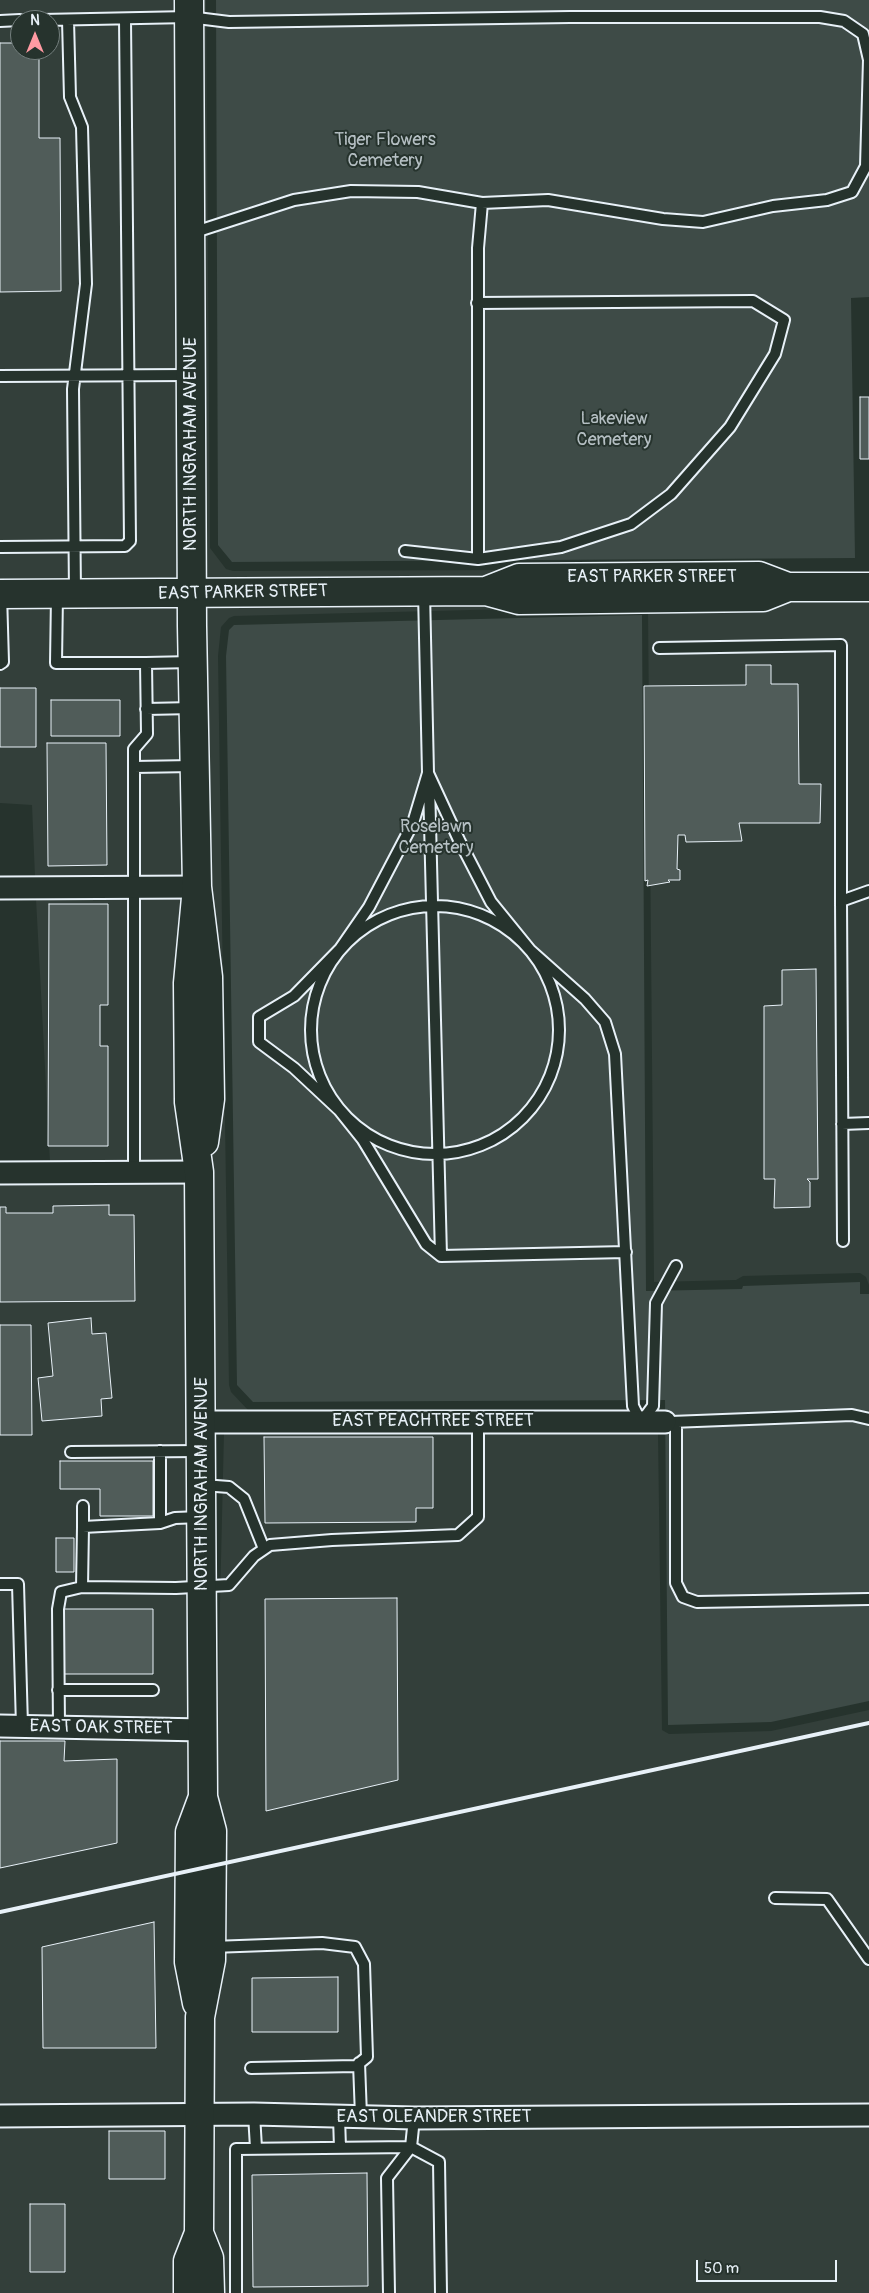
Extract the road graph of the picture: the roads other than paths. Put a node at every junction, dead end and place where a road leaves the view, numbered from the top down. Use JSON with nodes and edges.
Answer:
{"nodes":[{"id":1,"x":189,"y":9,"type":"edge"},
{"id":2,"x":125,"y":19,"type":"junction"},
{"id":3,"x":60,"y":20,"type":"edge"},
{"id":4,"x":68,"y":20,"type":"junction"},
{"id":5,"x":482,"y":204,"type":"junction"},
{"id":6,"x":190,"y":234,"type":"junction"},
{"id":7,"x":477,"y":303,"type":"junction"},
{"id":8,"x":74,"y":375,"type":"junction"},
{"id":9,"x":128,"y":375,"type":"junction"},
{"id":10,"x":191,"y":375,"type":"junction"},
{"id":11,"x":0,"y":376,"type":"edge"},
{"id":12,"x":74,"y":546,"type":"junction"},
{"id":13,"x":0,"y":547,"type":"edge"},
{"id":14,"x":405,"y":552,"type":"dead end"},
{"id":15,"x":478,"y":559,"type":"junction"},
{"id":16,"x":869,"y":587,"type":"edge"},
{"id":17,"x":424,"y":591,"type":"junction"},
{"id":18,"x":192,"y":593,"type":"junction"},
{"id":19,"x":1,"y":594,"type":"edge"},
{"id":20,"x":66,"y":594,"type":"junction"},
{"id":21,"x":659,"y":648,"type":"dead end"},
{"id":22,"x":192,"y":662,"type":"junction"},
{"id":23,"x":146,"y":663,"type":"junction"},
{"id":24,"x":0,"y":664,"type":"edge"},
{"id":25,"x":194,"y":708,"type":"junction"},
{"id":26,"x":146,"y":709,"type":"junction"},
{"id":27,"x":195,"y":766,"type":"junction"},
{"id":28,"x":134,"y":767,"type":"junction"},
{"id":29,"x":428,"y":772,"type":"junction"},
{"id":30,"x":197,"y":887,"type":"junction"},
{"id":31,"x":0,"y":888,"type":"edge"},
{"id":32,"x":134,"y":888,"type":"junction"},
{"id":33,"x":869,"y":891,"type":"edge"},
{"id":34,"x":841,"y":901,"type":"junction"},
{"id":35,"x":432,"y":906,"type":"junction"},
{"id":36,"x":340,"y":949,"type":"junction"},
{"id":37,"x":530,"y":950,"type":"junction"},
{"id":38,"x":339,"y":1110,"type":"junction"},
{"id":39,"x":842,"y":1124,"type":"junction"},
{"id":40,"x":869,"y":1124,"type":"edge"},
{"id":41,"x":438,"y":1155,"type":"junction"},
{"id":42,"x":134,"y":1172,"type":"junction"},
{"id":43,"x":199,"y":1172,"type":"junction"},
{"id":44,"x":0,"y":1173,"type":"edge"},
{"id":45,"x":843,"y":1241,"type":"dead end"},
{"id":46,"x":626,"y":1252,"type":"junction"},
{"id":47,"x":441,"y":1256,"type":"junction"},
{"id":48,"x":676,"y":1266,"type":"dead end"},
{"id":49,"x":869,"y":1419,"type":"edge"},
{"id":50,"x":201,"y":1422,"type":"junction"},
{"id":51,"x":478,"y":1422,"type":"junction"},
{"id":52,"x":641,"y":1422,"type":"junction"},
{"id":53,"x":670,"y":1422,"type":"junction"},
{"id":54,"x":160,"y":1451,"type":"junction"},
{"id":55,"x":202,"y":1451,"type":"junction"},
{"id":56,"x":71,"y":1452,"type":"dead end"},
{"id":57,"x":202,"y":1484,"type":"junction"},
{"id":58,"x":83,"y":1506,"type":"dead end"},
{"id":59,"x":202,"y":1517,"type":"junction"},
{"id":60,"x":160,"y":1523,"type":"junction"},
{"id":61,"x":83,"y":1527,"type":"junction"},
{"id":62,"x":264,"y":1549,"type":"junction"},
{"id":63,"x":0,"y":1584,"type":"edge"},
{"id":64,"x":202,"y":1587,"type":"junction"},
{"id":65,"x":82,"y":1588,"type":"junction"},
{"id":66,"x":869,"y":1599,"type":"edge"},
{"id":67,"x":58,"y":1690,"type":"junction"},
{"id":68,"x":153,"y":1690,"type":"dead end"},
{"id":69,"x":0,"y":1726,"type":"edge"},
{"id":70,"x":22,"y":1726,"type":"junction"},
{"id":71,"x":58,"y":1726,"type":"junction"},
{"id":72,"x":203,"y":1730,"type":"junction"},
{"id":73,"x":203,"y":1797,"type":"junction"},
{"id":74,"x":775,"y":1898,"type":"dead end"},
{"id":75,"x":211,"y":1947,"type":"junction"},
{"id":76,"x":869,"y":1959,"type":"edge"},
{"id":77,"x":200,"y":2017,"type":"junction"},
{"id":78,"x":359,"y":2063,"type":"junction"},
{"id":79,"x":251,"y":2068,"type":"dead end"},
{"id":80,"x":198,"y":2114,"type":"junction"},
{"id":81,"x":254,"y":2114,"type":"junction"},
{"id":82,"x":869,"y":2115,"type":"edge"},
{"id":83,"x":0,"y":2116,"type":"edge"},
{"id":84,"x":360,"y":2116,"type":"junction"},
{"id":85,"x":339,"y":2117,"type":"junction"},
{"id":86,"x":414,"y":2118,"type":"junction"},
{"id":87,"x":411,"y":2147,"type":"junction"},
{"id":88,"x":256,"y":2148,"type":"junction"},
{"id":89,"x":340,"y":2148,"type":"junction"},
{"id":90,"x":199,"y":2233,"type":"junction"},
{"id":91,"x":188,"y":2293,"type":"edge"},
{"id":92,"x":210,"y":2293,"type":"edge"},
{"id":93,"x":236,"y":2293,"type":"edge"},
{"id":94,"x":389,"y":2293,"type":"edge"},
{"id":95,"x":441,"y":2293,"type":"edge"}],
"edges":[{"from":1,"to":2,"type":"lane"},
{"from":1,"to":5,"type":"lane"},
{"from":1,"to":6,"type":"street","name":"NORTH INGRAHAM AVENUE"},
{"from":2,"to":4,"type":"lane"},
{"from":2,"to":9,"type":"lane"},
{"from":3,"to":4,"type":"lane"},
{"from":4,"to":8,"type":"lane"},
{"from":5,"to":6,"type":"lane"},
{"from":5,"to":7,"type":"lane"},
{"from":6,"to":10,"type":"street","name":"NORTH INGRAHAM AVENUE"},
{"from":7,"to":15,"type":"lane"},
{"from":7,"to":15,"type":"lane"},
{"from":8,"to":9,"type":"lane"},
{"from":8,"to":11,"type":"lane"},
{"from":8,"to":12,"type":"lane"},
{"from":9,"to":10,"type":"lane"},
{"from":9,"to":12,"type":"lane"},
{"from":10,"to":18,"type":"street","name":"NORTH INGRAHAM AVENUE"},
{"from":12,"to":13,"type":"lane"},
{"from":12,"to":20,"type":"lane"},
{"from":14,"to":15,"type":"lane"},
{"from":16,"to":17,"type":"street","name":"EAST PARKER STREET"},
{"from":17,"to":18,"type":"street","name":"EAST PARKER STREET"},
{"from":17,"to":29,"type":"lane"},
{"from":18,"to":20,"type":"street","name":"EAST PARKER STREET"},
{"from":18,"to":22,"type":"street","name":"NORTH INGRAHAM AVENUE"},
{"from":19,"to":20,"type":"street","name":"EAST PARKER STREET"},
{"from":19,"to":24,"type":"lane"},
{"from":20,"to":23,"type":"lane"},
{"from":21,"to":34,"type":"lane"},
{"from":22,"to":23,"type":"lane"},
{"from":22,"to":25,"type":"street","name":"NORTH INGRAHAM AVENUE"},
{"from":23,"to":26,"type":"lane"},
{"from":25,"to":26,"type":"lane"},
{"from":25,"to":27,"type":"street","name":"NORTH INGRAHAM AVENUE"},
{"from":26,"to":28,"type":"lane"},
{"from":27,"to":28,"type":"lane"},
{"from":27,"to":30,"type":"street","name":"NORTH INGRAHAM AVENUE"},
{"from":28,"to":32,"type":"lane"},
{"from":29,"to":35,"type":"lane"},
{"from":29,"to":36,"type":"lane"},
{"from":29,"to":37,"type":"lane"},
{"from":30,"to":32,"type":"street"},
{"from":30,"to":43,"type":"street","name":"NORTH INGRAHAM AVENUE"},
{"from":31,"to":32,"type":"street"},
{"from":32,"to":42,"type":"lane"},
{"from":33,"to":34,"type":"lane"},
{"from":34,"to":39,"type":"lane"},
{"from":35,"to":36,"type":"lane"},
{"from":35,"to":37,"type":"lane"},
{"from":35,"to":41,"type":"lane"},
{"from":36,"to":38,"type":"lane"},
{"from":36,"to":38,"type":"lane"},
{"from":37,"to":41,"type":"lane"},
{"from":37,"to":46,"type":"lane"},
{"from":38,"to":41,"type":"lane"},
{"from":38,"to":47,"type":"lane"},
{"from":39,"to":40,"type":"lane"},
{"from":39,"to":45,"type":"lane"},
{"from":41,"to":47,"type":"lane"},
{"from":42,"to":43,"type":"street"},
{"from":42,"to":44,"type":"street"},
{"from":43,"to":50,"type":"street","name":"NORTH INGRAHAM AVENUE"},
{"from":46,"to":47,"type":"lane"},
{"from":46,"to":52,"type":"lane"},
{"from":48,"to":52,"type":"lane"},
{"from":49,"to":53,"type":"lane"},
{"from":50,"to":51,"type":"street","name":"EAST PEACHTREE STREET"},
{"from":50,"to":55,"type":"street","name":"NORTH INGRAHAM AVENUE"},
{"from":51,"to":52,"type":"street","name":"EAST PEACHTREE STREET"},
{"from":51,"to":62,"type":"lane"},
{"from":52,"to":53,"type":"street","name":"EAST PEACHTREE STREET"},
{"from":53,"to":66,"type":"lane"},
{"from":54,"to":55,"type":"lane"},
{"from":54,"to":56,"type":"lane"},
{"from":54,"to":60,"type":"lane"},
{"from":55,"to":57,"type":"street","name":"NORTH INGRAHAM AVENUE"},
{"from":57,"to":59,"type":"street","name":"NORTH INGRAHAM AVENUE"},
{"from":57,"to":62,"type":"lane"},
{"from":58,"to":61,"type":"lane"},
{"from":59,"to":60,"type":"lane"},
{"from":59,"to":64,"type":"street","name":"NORTH INGRAHAM AVENUE"},
{"from":60,"to":61,"type":"lane"},
{"from":61,"to":65,"type":"lane"},
{"from":62,"to":64,"type":"lane"},
{"from":63,"to":70,"type":"lane"},
{"from":64,"to":65,"type":"lane"},
{"from":64,"to":72,"type":"street","name":"NORTH INGRAHAM AVENUE"},
{"from":65,"to":67,"type":"lane"},
{"from":67,"to":68,"type":"lane"},
{"from":67,"to":71,"type":"lane"},
{"from":69,"to":70,"type":"street","name":"EAST OAK STREET"},
{"from":70,"to":71,"type":"street","name":"EAST OAK STREET"},
{"from":71,"to":72,"type":"street","name":"EAST OAK STREET"},
{"from":72,"to":73,"type":"street","name":"NORTH INGRAHAM AVENUE"},
{"from":73,"to":75,"type":"street","name":"NORTH INGRAHAM AVENUE"},
{"from":73,"to":77,"type":"street","name":"NORTH INGRAHAM AVENUE"},
{"from":74,"to":76,"type":"lane"},
{"from":75,"to":77,"type":"street","name":"NORTH INGRAHAM AVENUE"},
{"from":75,"to":78,"type":"lane"},
{"from":77,"to":80,"type":"street","name":"NORTH INGRAHAM AVENUE"},
{"from":78,"to":79,"type":"lane"},
{"from":78,"to":84,"type":"lane"},
{"from":80,"to":81,"type":"street","name":"EAST OLEANDER STREET"},
{"from":80,"to":83,"type":"street","name":"EAST OLEANDER STREET"},
{"from":80,"to":90,"type":"street","name":"NORTH INGRAHAM AVENUE"},
{"from":81,"to":85,"type":"street","name":"EAST OLEANDER STREET"},
{"from":81,"to":88,"type":"lane"},
{"from":82,"to":86,"type":"street","name":"EAST OLEANDER STREET"},
{"from":84,"to":85,"type":"street","name":"EAST OLEANDER STREET"},
{"from":84,"to":86,"type":"street","name":"EAST OLEANDER STREET"},
{"from":85,"to":89,"type":"lane"},
{"from":86,"to":87,"type":"lane"},
{"from":87,"to":89,"type":"lane"},
{"from":87,"to":94,"type":"lane"},
{"from":87,"to":95,"type":"lane"},
{"from":88,"to":89,"type":"lane"},
{"from":88,"to":93,"type":"lane"},
{"from":90,"to":91,"type":"street","name":"NORTH INGRAHAM AVENUE"},
{"from":90,"to":92,"type":"street","name":"NORTH INGRAHAM AVENUE"}]}
